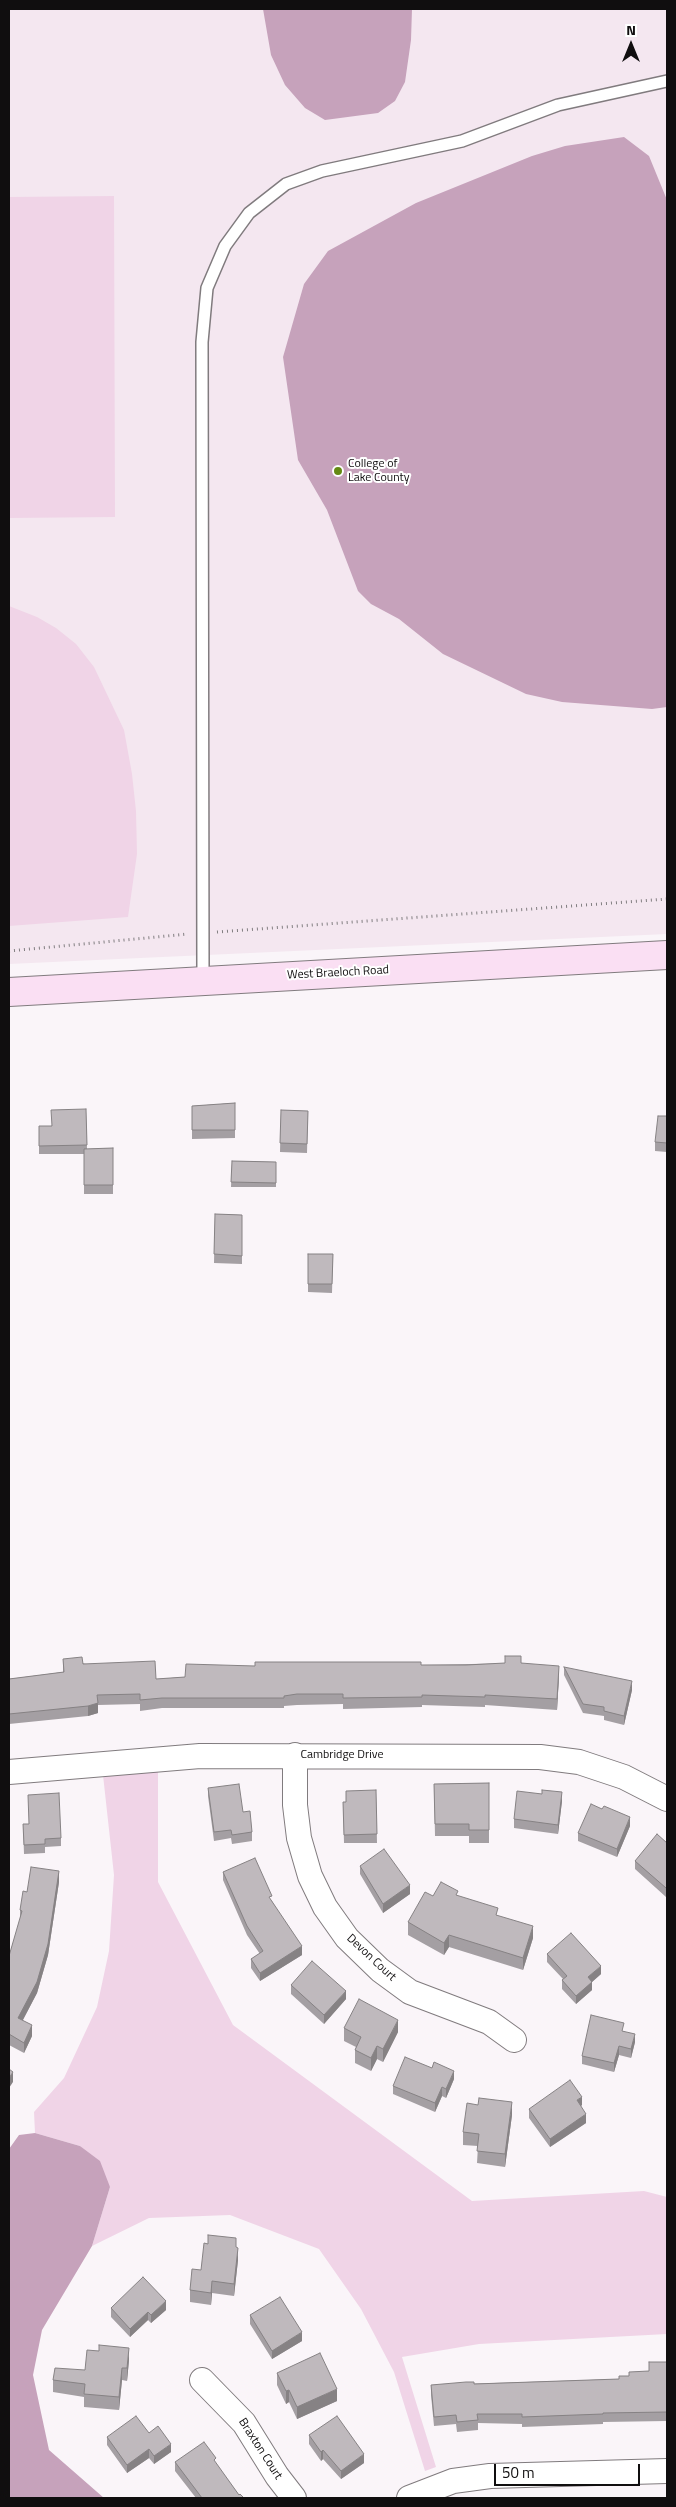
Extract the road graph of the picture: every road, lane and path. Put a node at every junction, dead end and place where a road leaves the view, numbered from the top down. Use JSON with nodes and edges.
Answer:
{"nodes":[{"id":1,"x":667,"y":81,"type":"edge"},
{"id":2,"x":667,"y":899,"type":"edge"},
{"id":3,"x":203,"y":933,"type":"junction"},
{"id":4,"x":9,"y":951,"type":"edge"},
{"id":5,"x":667,"y":955,"type":"edge"},
{"id":6,"x":203,"y":981,"type":"junction"},
{"id":7,"x":9,"y":992,"type":"edge"},
{"id":8,"x":295,"y":1755,"type":"junction"},
{"id":9,"x":9,"y":1772,"type":"edge"},
{"id":10,"x":667,"y":1799,"type":"edge"},
{"id":11,"x":514,"y":2040,"type":"dead end"},
{"id":12,"x":202,"y":2380,"type":"dead end"},
{"id":13,"x":667,"y":2471,"type":"edge"},
{"id":14,"x":294,"y":2498,"type":"edge"},
{"id":15,"x":409,"y":2498,"type":"edge"}],
"edges":[{"from":1,"to":3,"type":"lane"},
{"from":2,"to":3,"type":"path"},
{"from":3,"to":4,"type":"path"},
{"from":3,"to":6,"type":"lane"},
{"from":5,"to":6,"type":"street","name":"West Braeloch Road"},
{"from":6,"to":7,"type":"street","name":"West Braeloch Road"},
{"from":8,"to":9,"type":"street","name":"Cambridge Drive"},
{"from":8,"to":10,"type":"street","name":"Cambridge Drive"},
{"from":8,"to":11,"type":"street","name":"Devon Court"},
{"from":12,"to":14,"type":"street","name":"Braxton Court"},
{"from":13,"to":15,"type":"street"}]}
